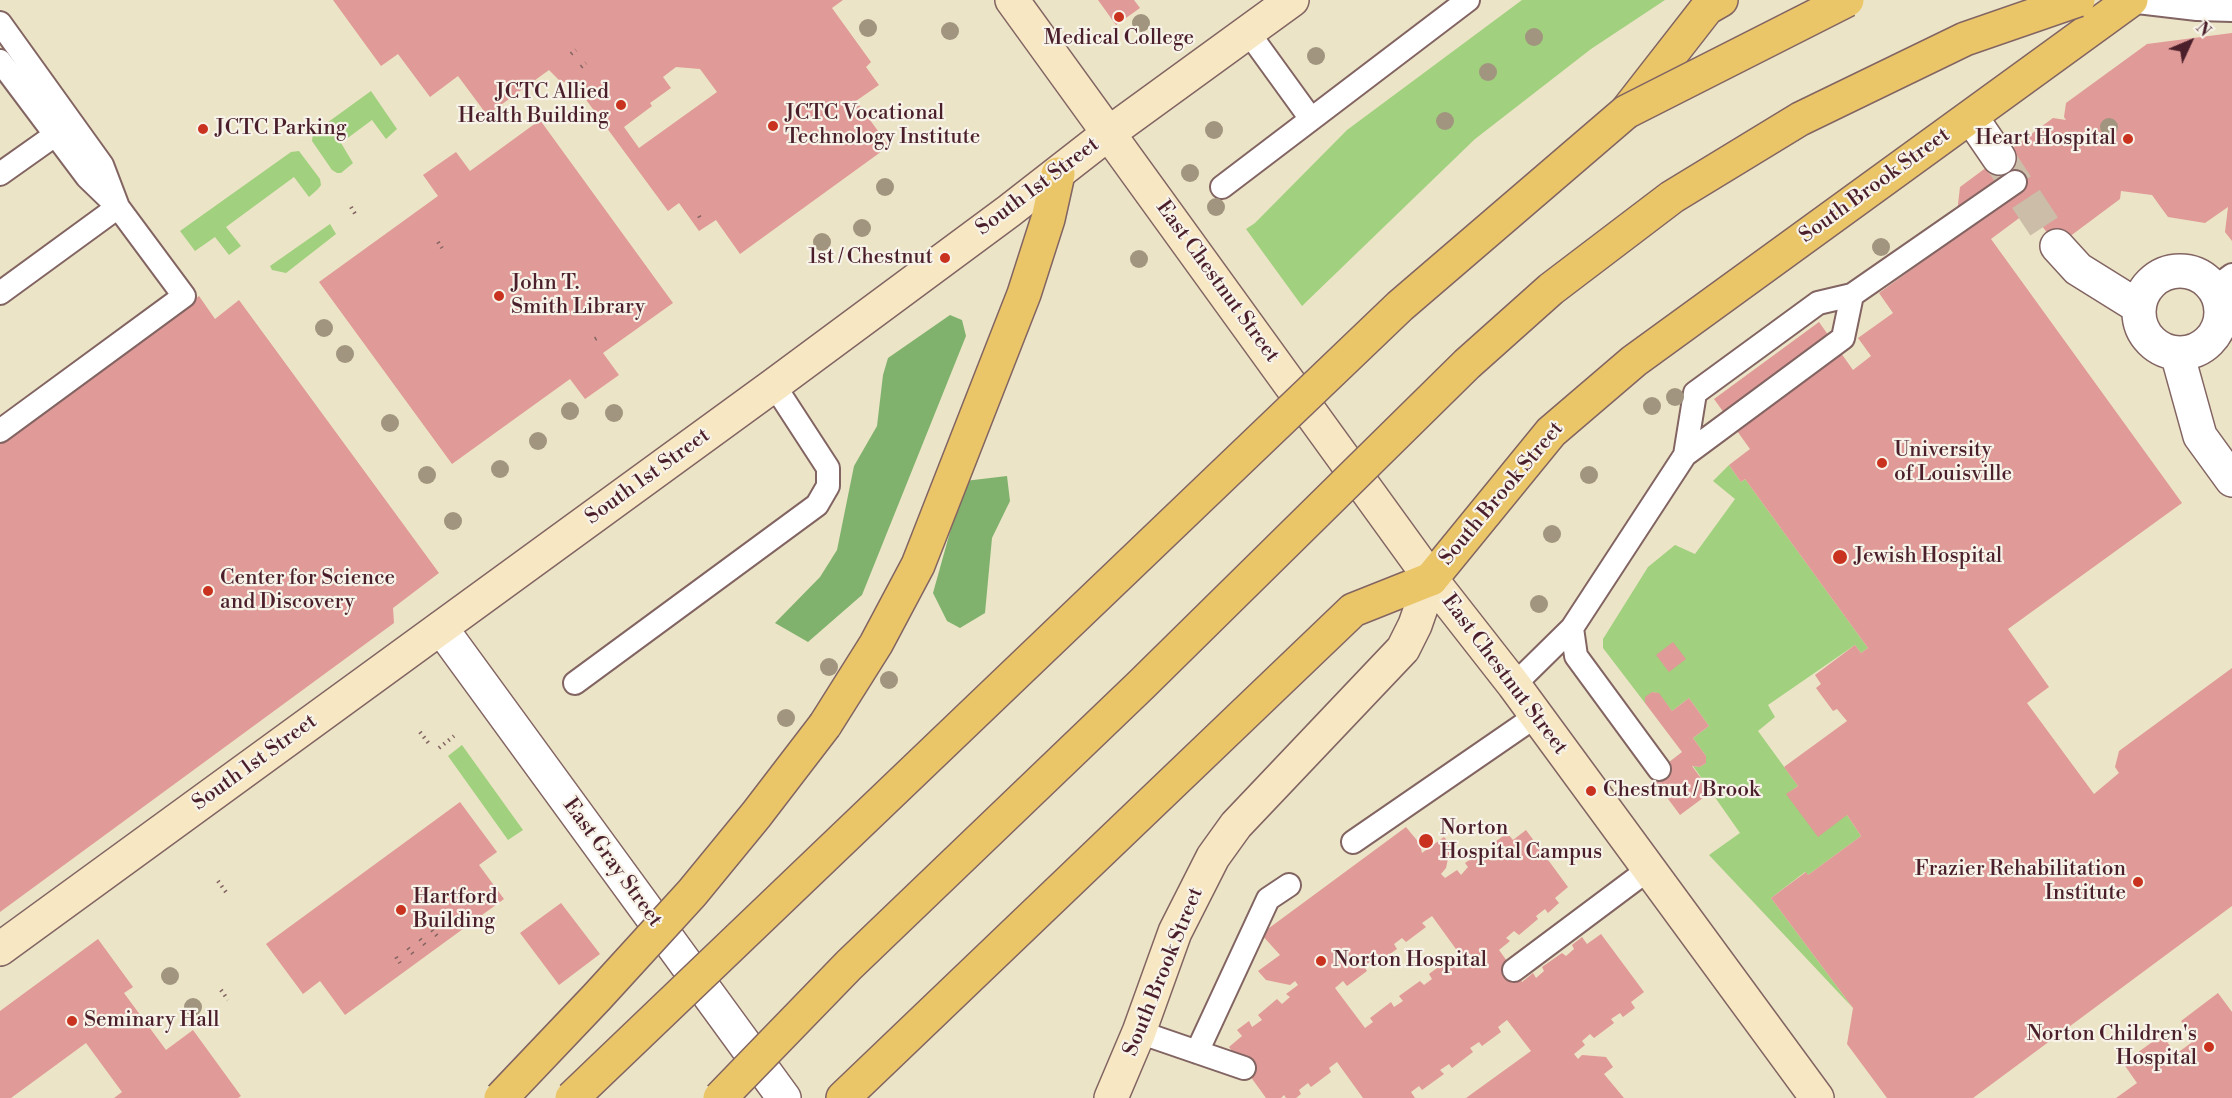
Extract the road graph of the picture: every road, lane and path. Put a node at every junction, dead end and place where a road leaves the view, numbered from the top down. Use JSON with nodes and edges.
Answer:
{"nodes":[{"id":1,"x":1012,"y":0,"type":"edge"},
{"id":2,"x":1292,"y":0,"type":"edge"},
{"id":3,"x":1468,"y":0,"type":"edge"},
{"id":4,"x":1721,"y":0,"type":"edge"},
{"id":5,"x":1847,"y":0,"type":"edge"},
{"id":6,"x":2078,"y":0,"type":"edge"},
{"id":7,"x":2130,"y":1,"type":"edge"},
{"id":8,"x":2232,"y":9,"type":"edge"},
{"id":9,"x":0,"y":24,"type":"edge"},
{"id":10,"x":1248,"y":32,"type":"junction"},
{"id":11,"x":576,"y":50,"type":"dead end"},
{"id":12,"x":571,"y":54,"type":"dead end"},
{"id":13,"x":0,"y":61,"type":"edge"},
{"id":14,"x":586,"y":63,"type":"dead end"},
{"id":15,"x":581,"y":67,"type":"dead end"},
{"id":16,"x":9,"y":89,"type":"edge"},
{"id":17,"x":1626,"y":111,"type":"junction"},
{"id":18,"x":1971,"y":117,"type":"junction"},
{"id":19,"x":1311,"y":119,"type":"junction"},
{"id":20,"x":1109,"y":133,"type":"junction"},
{"id":21,"x":55,"y":135,"type":"junction"},
{"id":22,"x":2007,"y":170,"type":"joint"},
{"id":23,"x":0,"y":174,"type":"edge"},
{"id":24,"x":1058,"y":174,"type":"junction"},
{"id":25,"x":1222,"y":187,"type":"dead end"},
{"id":26,"x":118,"y":207,"type":"junction"},
{"id":27,"x":351,"y":207,"type":"dead end"},
{"id":28,"x":699,"y":216,"type":"dead end"},
{"id":29,"x":357,"y":217,"type":"dead end"},
{"id":30,"x":702,"y":221,"type":"dead end"},
{"id":31,"x":438,"y":242,"type":"dead end"},
{"id":32,"x":442,"y":248,"type":"dead end"},
{"id":33,"x":2068,"y":257,"type":"tunnel mouth"},
{"id":34,"x":2222,"y":281,"type":"edge"},
{"id":35,"x":0,"y":293,"type":"edge"},
{"id":36,"x":1852,"y":295,"type":"junction"},
{"id":37,"x":2139,"y":307,"type":"junction"},
{"id":38,"x":600,"y":336,"type":"dead end"},
{"id":39,"x":595,"y":339,"type":"dead end"},
{"id":40,"x":2177,"y":353,"type":"junction"},
{"id":41,"x":774,"y":385,"type":"junction"},
{"id":42,"x":0,"y":430,"type":"edge"},
{"id":43,"x":1685,"y":455,"type":"junction"},
{"id":44,"x":2232,"y":480,"type":"edge"},
{"id":45,"x":1431,"y":579,"type":"junction"},
{"id":46,"x":441,"y":628,"type":"junction"},
{"id":47,"x":1572,"y":628,"type":"junction"},
{"id":48,"x":575,"y":682,"type":"dead end"},
{"id":49,"x":1514,"y":686,"type":"junction"},
{"id":50,"x":1536,"y":716,"type":"junction"},
{"id":51,"x":420,"y":732,"type":"dead end"},
{"id":52,"x":454,"y":736,"type":"dead end"},
{"id":53,"x":430,"y":745,"type":"dead end"},
{"id":54,"x":439,"y":748,"type":"dead end"},
{"id":55,"x":1659,"y":769,"type":"dead end"},
{"id":56,"x":1353,"y":842,"type":"dead end"},
{"id":57,"x":1649,"y":869,"type":"junction"},
{"id":58,"x":218,"y":881,"type":"dead end"},
{"id":59,"x":1288,"y":885,"type":"dead end"},
{"id":60,"x":228,"y":895,"type":"dead end"},
{"id":61,"x":432,"y":930,"type":"dead end"},
{"id":62,"x":437,"y":936,"type":"dead end"},
{"id":63,"x":420,"y":939,"type":"dead end"},
{"id":64,"x":424,"y":945,"type":"dead end"},
{"id":65,"x":408,"y":948,"type":"dead end"},
{"id":66,"x":0,"y":949,"type":"edge"},
{"id":67,"x":413,"y":954,"type":"dead end"},
{"id":68,"x":396,"y":957,"type":"dead end"},
{"id":69,"x":400,"y":963,"type":"dead end"},
{"id":70,"x":1514,"y":970,"type":"dead end"},
{"id":71,"x":221,"y":990,"type":"dead end"},
{"id":72,"x":228,"y":1000,"type":"dead end"},
{"id":73,"x":1139,"y":1032,"type":"junction"},
{"id":74,"x":1197,"y":1052,"type":"junction"},
{"id":75,"x":1244,"y":1068,"type":"dead end"},
{"id":76,"x":501,"y":1098,"type":"edge"},
{"id":77,"x":572,"y":1098,"type":"edge"},
{"id":78,"x":720,"y":1098,"type":"edge"},
{"id":79,"x":784,"y":1098,"type":"edge"},
{"id":80,"x":843,"y":1098,"type":"edge"},
{"id":81,"x":1111,"y":1098,"type":"edge"},
{"id":82,"x":1817,"y":1098,"type":"edge"}],
"edges":[{"from":1,"to":20,"type":"street","name":"East Chestnut Street"},
{"from":2,"to":10,"type":"street","name":"South 1st Street"},
{"from":3,"to":19,"type":"lane"},
{"from":4,"to":17,"type":"main road"},
{"from":5,"to":17,"type":"main road","bridge":true},
{"from":6,"to":78,"type":"main road","bridge":true},
{"from":7,"to":8,"type":"lane"},
{"from":7,"to":18,"type":"main road","name":"South Brook Street"},
{"from":9,"to":26,"type":"lane"},
{"from":10,"to":19,"type":"lane"},
{"from":10,"to":20,"type":"street","name":"South 1st Street"},
{"from":11,"to":12,"type":"path"},
{"from":13,"to":16,"type":"lane"},
{"from":14,"to":15,"type":"path"},
{"from":16,"to":21,"type":"lane"},
{"from":17,"to":77,"type":"main road","bridge":true},
{"from":18,"to":22,"type":"street"},
{"from":18,"to":45,"type":"main road","name":"South Brook Street"},
{"from":19,"to":25,"type":"lane"},
{"from":20,"to":24,"type":"street","name":"South 1st Street"},
{"from":20,"to":45,"type":"street","name":"East Chestnut Street"},
{"from":21,"to":23,"type":"lane"},
{"from":21,"to":26,"type":"lane"},
{"from":22,"to":36,"type":"lane"},
{"from":24,"to":41,"type":"street","name":"South 1st Street"},
{"from":24,"to":76,"type":"main road","bridge":true},
{"from":26,"to":35,"type":"lane"},
{"from":26,"to":42,"type":"lane"},
{"from":27,"to":29,"type":"path"},
{"from":28,"to":30,"type":"path"},
{"from":31,"to":32,"type":"path"},
{"from":33,"to":37,"type":"street"},
{"from":34,"to":37,"type":"street"},
{"from":34,"to":40,"type":"street"},
{"from":36,"to":43,"type":"lane"},
{"from":36,"to":43,"type":"lane"},
{"from":37,"to":40,"type":"street"},
{"from":38,"to":39,"type":"path"},
{"from":40,"to":44,"type":"street"},
{"from":41,"to":46,"type":"street","name":"South 1st Street"},
{"from":41,"to":48,"type":"lane"},
{"from":43,"to":47,"type":"lane"},
{"from":45,"to":49,"type":"street","name":"East Chestnut Street"},
{"from":45,"to":73,"type":"street","name":"South Brook Street"},
{"from":45,"to":80,"type":"main road"},
{"from":46,"to":66,"type":"street","name":"South 1st Street"},
{"from":46,"to":79,"type":"street","name":"East Gray Street"},
{"from":47,"to":49,"type":"lane"},
{"from":47,"to":55,"type":"lane"},
{"from":49,"to":50,"type":"street","name":"East Chestnut Street"},
{"from":50,"to":56,"type":"lane"},
{"from":50,"to":57,"type":"street","name":"East Chestnut Street"},
{"from":51,"to":53,"type":"path"},
{"from":52,"to":54,"type":"path"},
{"from":57,"to":70,"type":"lane"},
{"from":57,"to":82,"type":"street","name":"East Chestnut Street"},
{"from":58,"to":60,"type":"path"},
{"from":59,"to":74,"type":"lane"},
{"from":61,"to":62,"type":"path"},
{"from":63,"to":64,"type":"path"},
{"from":65,"to":67,"type":"path"},
{"from":68,"to":69,"type":"path"},
{"from":71,"to":72,"type":"path"},
{"from":73,"to":74,"type":"lane"},
{"from":73,"to":81,"type":"street","name":"South Brook Street"},
{"from":74,"to":75,"type":"lane"}]}
